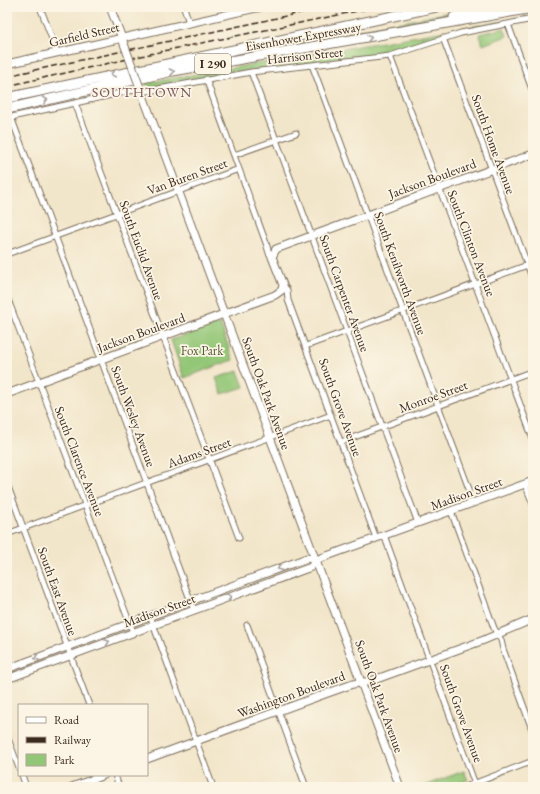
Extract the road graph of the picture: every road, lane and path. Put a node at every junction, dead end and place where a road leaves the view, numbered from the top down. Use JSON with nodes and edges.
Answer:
{"nodes":[{"id":1,"x":40,"y":7,"type":"edge"},
{"id":2,"x":110,"y":7,"type":"edge"},
{"id":3,"x":184,"y":7,"type":"edge"},
{"id":4,"x":260,"y":7,"type":"edge"},
{"id":5,"x":436,"y":7,"type":"edge"},
{"id":6,"x":499,"y":7,"type":"edge"},
{"id":7,"x":533,"y":8,"type":"edge"},
{"id":8,"x":533,"y":19,"type":"edge"},
{"id":9,"x":189,"y":23,"type":"junction"},
{"id":10,"x":508,"y":24,"type":"junction"},
{"id":11,"x":420,"y":29,"type":"junction"},
{"id":12,"x":443,"y":38,"type":"junction"},
{"id":13,"x":122,"y":39,"type":"junction"},
{"id":14,"x":57,"y":52,"type":"junction"},
{"id":15,"x":390,"y":56,"type":"junction"},
{"id":16,"x":7,"y":64,"type":"edge"},
{"id":17,"x":312,"y":65,"type":"junction"},
{"id":18,"x":251,"y":72,"type":"junction"},
{"id":19,"x":206,"y":79,"type":"junction"},
{"id":20,"x":140,"y":88,"type":"junction"},
{"id":21,"x":533,"y":92,"type":"edge"},
{"id":22,"x":7,"y":98,"type":"edge"},
{"id":23,"x":75,"y":103,"type":"junction"},
{"id":24,"x":8,"y":115,"type":"edge"},
{"id":25,"x":296,"y":133,"type":"dead end"},
{"id":26,"x":276,"y":140,"type":"junction"},
{"id":27,"x":533,"y":154,"type":"edge"},
{"id":28,"x":234,"y":155,"type":"junction"},
{"id":29,"x":239,"y":169,"type":"junction"},
{"id":30,"x":492,"y":169,"type":"junction"},
{"id":31,"x":439,"y":188,"type":"junction"},
{"id":32,"x":178,"y":191,"type":"junction"},
{"id":33,"x":117,"y":214,"type":"junction"},
{"id":34,"x":367,"y":215,"type":"junction"},
{"id":35,"x":55,"y":236,"type":"junction"},
{"id":36,"x":312,"y":236,"type":"junction"},
{"id":37,"x":7,"y":254,"type":"edge"},
{"id":38,"x":272,"y":255,"type":"junction"},
{"id":39,"x":530,"y":264,"type":"edge"},
{"id":40,"x":533,"y":280,"type":"edge"},
{"id":41,"x":475,"y":284,"type":"junction"},
{"id":42,"x":282,"y":287,"type":"junction"},
{"id":43,"x":7,"y":297,"type":"edge"},
{"id":44,"x":403,"y":310,"type":"junction"},
{"id":45,"x":224,"y":314,"type":"junction"},
{"id":46,"x":347,"y":331,"type":"junction"},
{"id":47,"x":162,"y":337,"type":"junction"},
{"id":48,"x":306,"y":346,"type":"junction"},
{"id":49,"x":101,"y":360,"type":"junction"},
{"id":50,"x":533,"y":371,"type":"edge"},
{"id":51,"x":511,"y":379,"type":"junction"},
{"id":52,"x":39,"y":383,"type":"junction"},
{"id":53,"x":7,"y":394,"type":"edge"},
{"id":54,"x":438,"y":406,"type":"junction"},
{"id":55,"x":331,"y":415,"type":"junction"},
{"id":56,"x":383,"y":426,"type":"junction"},
{"id":57,"x":270,"y":437,"type":"junction"},
{"id":58,"x":533,"y":438,"type":"edge"},
{"id":59,"x":341,"y":442,"type":"junction"},
{"id":60,"x":208,"y":460,"type":"junction"},
{"id":61,"x":533,"y":481,"type":"edge"},
{"id":62,"x":147,"y":483,"type":"junction"},
{"id":63,"x":7,"y":484,"type":"edge"},
{"id":64,"x":525,"y":484,"type":"junction"},
{"id":65,"x":469,"y":489,"type":"dead end"},
{"id":66,"x":533,"y":504,"type":"edge"},
{"id":67,"x":85,"y":505,"type":"junction"},
{"id":68,"x":451,"y":511,"type":"junction"},
{"id":69,"x":418,"y":523,"type":"junction"},
{"id":70,"x":23,"y":528,"type":"junction"},
{"id":71,"x":7,"y":534,"type":"edge"},
{"id":72,"x":384,"y":535,"type":"junction"},
{"id":73,"x":239,"y":538,"type":"dead end"},
{"id":74,"x":376,"y":538,"type":"junction"},
{"id":75,"x":316,"y":560,"type":"junction"},
{"id":76,"x":191,"y":601,"type":"junction"},
{"id":77,"x":194,"y":610,"type":"junction"},
{"id":78,"x":150,"y":616,"type":"junction"},
{"id":79,"x":533,"y":619,"type":"edge"},
{"id":80,"x":130,"y":624,"type":"junction"},
{"id":81,"x":153,"y":625,"type":"junction"},
{"id":82,"x":247,"y":625,"type":"dead end"},
{"id":83,"x":133,"y":632,"type":"junction"},
{"id":84,"x":497,"y":634,"type":"junction"},
{"id":85,"x":68,"y":647,"type":"junction"},
{"id":86,"x":71,"y":655,"type":"junction"},
{"id":87,"x":429,"y":660,"type":"junction"},
{"id":88,"x":8,"y":675,"type":"edge"},
{"id":89,"x":362,"y":683,"type":"junction"},
{"id":90,"x":89,"y":704,"type":"edge"},
{"id":91,"x":278,"y":711,"type":"junction"},
{"id":92,"x":533,"y":732,"type":"edge"},
{"id":93,"x":7,"y":736,"type":"edge"},
{"id":94,"x":196,"y":741,"type":"junction"},
{"id":95,"x":148,"y":759,"type":"edge"},
{"id":96,"x":533,"y":761,"type":"edge"},
{"id":97,"x":18,"y":765,"type":"edge"},
{"id":98,"x":22,"y":776,"type":"edge"},
{"id":99,"x":101,"y":776,"type":"edge"},
{"id":100,"x":115,"y":776,"type":"edge"},
{"id":101,"x":476,"y":785,"type":"edge"},
{"id":102,"x":26,"y":787,"type":"edge"},
{"id":103,"x":72,"y":787,"type":"edge"},
{"id":104,"x":119,"y":787,"type":"edge"},
{"id":105,"x":213,"y":787,"type":"edge"},
{"id":106,"x":306,"y":787,"type":"edge"},
{"id":107,"x":400,"y":787,"type":"edge"},
{"id":108,"x":465,"y":787,"type":"edge"}],
"edges":[{"from":1,"to":14,"type":"street"},
{"from":2,"to":13,"type":"street","name":"South Oak Park Avenue"},
{"from":3,"to":9,"type":"street"},
{"from":4,"to":9,"type":"street","name":"Garfield Street"},
{"from":5,"to":22,"type":"highway","name":"Eisenhower Expressway","number":"I 290","one_way":true},
{"from":6,"to":11,"type":"highway"},
{"from":7,"to":11,"type":"highway","name":"Eisenhower Expressway","number":"I 290"},
{"from":8,"to":10,"type":"street","name":"Harrison Street"},
{"from":9,"to":13,"type":"street","name":"Garfield Street"},
{"from":10,"to":12,"type":"street","name":"Harrison Street"},
{"from":10,"to":21,"type":"street"},
{"from":24,"to":11,"type":"highway","name":"Eisenhower Expressway","number":"I 290","one_way":true},
{"from":12,"to":15,"type":"street","name":"Harrison Street"},
{"from":12,"to":30,"type":"street","name":"South Home Avenue"},
{"from":13,"to":14,"type":"street","name":"Garfield Street"},
{"from":13,"to":20,"type":"street","name":"South Oak Park Avenue","bridge":true},
{"from":14,"to":16,"type":"street","name":"Garfield Street"},
{"from":15,"to":17,"type":"street","name":"Harrison Street"},
{"from":15,"to":31,"type":"street","name":"South Clinton Avenue"},
{"from":17,"to":18,"type":"street","name":"Harrison Street"},
{"from":17,"to":34,"type":"street","name":"South Kenilworth Avenue"},
{"from":18,"to":19,"type":"street","name":"Harrison Street"},
{"from":18,"to":26,"type":"street","name":"South Carpenter Avenue"},
{"from":19,"to":20,"type":"street","name":"Harrison Street"},
{"from":19,"to":28,"type":"street","name":"South Grove Avenue"},
{"from":20,"to":23,"type":"street","name":"Harrison Street"},
{"from":20,"to":32,"type":"street","name":"South Oak Park Avenue"},
{"from":23,"to":24,"type":"street","name":"Harrison Street"},
{"from":23,"to":33,"type":"street","name":"South Euclid Avenue"},
{"from":24,"to":35,"type":"street","name":"South Wesley Avenue"},
{"from":25,"to":26,"type":"street","name":"Van Buren Street"},
{"from":26,"to":28,"type":"street","name":"Van Buren Street"},
{"from":26,"to":36,"type":"street","name":"South Carpenter Avenue"},
{"from":27,"to":30,"type":"street","name":"Jackson Boulevard"},
{"from":28,"to":29,"type":"street","name":"South Grove Avenue"},
{"from":29,"to":32,"type":"street","name":"Van Buren Street"},
{"from":29,"to":38,"type":"street","name":"South Grove Avenue"},
{"from":30,"to":31,"type":"street","name":"Jackson Boulevard"},
{"from":30,"to":39,"type":"street","name":"South Home Avenue"},
{"from":31,"to":34,"type":"street","name":"Jackson Boulevard"},
{"from":31,"to":41,"type":"street","name":"South Clinton Avenue"},
{"from":32,"to":33,"type":"street","name":"Van Buren Street"},
{"from":32,"to":45,"type":"street","name":"South Oak Park Avenue"},
{"from":33,"to":35,"type":"street","name":"Van Buren Street"},
{"from":33,"to":47,"type":"street","name":"South Euclid Avenue"},
{"from":34,"to":36,"type":"street","name":"Jackson Boulevard"},
{"from":34,"to":44,"type":"street","name":"South Kenilworth Avenue"},
{"from":35,"to":37,"type":"street","name":"Van Buren Street"},
{"from":35,"to":49,"type":"street","name":"South Wesley Avenue"},
{"from":36,"to":38,"type":"street","name":"Jackson Boulevard"},
{"from":36,"to":46,"type":"street","name":"South Carpenter Avenue"},
{"from":38,"to":42,"type":"street","name":"South Grove Avenue"},
{"from":39,"to":40,"type":"street","name":"South Home Avenue"},
{"from":39,"to":41,"type":"street"},
{"from":41,"to":44,"type":"street"},
{"from":41,"to":51,"type":"street","name":"South Clinton Avenue"},
{"from":42,"to":45,"type":"street","name":"Jackson Boulevard"},
{"from":42,"to":48,"type":"street","name":"South Grove Avenue"},
{"from":43,"to":52,"type":"street","name":"South Clarence Avenue"},
{"from":44,"to":46,"type":"street"},
{"from":44,"to":54,"type":"street","name":"South Kenilworth Avenue"},
{"from":45,"to":47,"type":"street","name":"Jackson Boulevard"},
{"from":45,"to":57,"type":"street","name":"South Oak Park Avenue"},
{"from":46,"to":48,"type":"street"},
{"from":46,"to":56,"type":"street","name":"South Carpenter Avenue"},
{"from":47,"to":49,"type":"street","name":"Jackson Boulevard"},
{"from":47,"to":60,"type":"street","name":"South Euclid Avenue"},
{"from":48,"to":55,"type":"street","name":"South Grove Avenue"},
{"from":49,"to":52,"type":"street","name":"Jackson Boulevard"},
{"from":49,"to":62,"type":"street","name":"South Wesley Avenue"},
{"from":50,"to":51,"type":"street","name":"Monroe Street"},
{"from":51,"to":54,"type":"street","name":"Monroe Street"},
{"from":51,"to":58,"type":"street","name":"South Clinton Avenue"},
{"from":52,"to":53,"type":"street","name":"Jackson Boulevard"},
{"from":52,"to":67,"type":"street","name":"South Clarence Avenue"},
{"from":54,"to":56,"type":"street","name":"Monroe Street"},
{"from":54,"to":65,"type":"street","name":"South Kenilworth Avenue"},
{"from":55,"to":57,"type":"street","name":"Adams Street"},
{"from":55,"to":59,"type":"street","name":"South Grove Avenue"},
{"from":56,"to":59,"type":"street","name":"Monroe Street"},
{"from":56,"to":69,"type":"street","name":"South Carpenter Avenue"},
{"from":57,"to":60,"type":"street","name":"Adams Street"},
{"from":57,"to":75,"type":"street","name":"South Oak Park Avenue"},
{"from":59,"to":74,"type":"street","name":"South Grove Avenue"},
{"from":60,"to":62,"type":"street","name":"Adams Street"},
{"from":60,"to":73,"type":"street","name":"South Euclid Avenue"},
{"from":61,"to":64,"type":"street","name":"Madison Street"},
{"from":62,"to":67,"type":"street","name":"Adams Street"},
{"from":62,"to":76,"type":"street","name":"South Wesley Avenue"},
{"from":63,"to":70,"type":"street","name":"South East Avenue"},
{"from":64,"to":66,"type":"street"},
{"from":64,"to":68,"type":"street","name":"Madison Street"},
{"from":67,"to":70,"type":"street","name":"Adams Street"},
{"from":67,"to":80,"type":"street","name":"South Clarence Avenue"},
{"from":68,"to":69,"type":"street","name":"Madison Street"},
{"from":68,"to":84,"type":"street"},
{"from":69,"to":72,"type":"street","name":"Madison Street"},
{"from":70,"to":71,"type":"street","name":"Adams Street"},
{"from":70,"to":85,"type":"street","name":"South East Avenue"},
{"from":72,"to":74,"type":"street","name":"Madison Street"},
{"from":72,"to":87,"type":"street","name":"South Grove Avenue"},
{"from":74,"to":75,"type":"street","name":"Madison Street"},
{"from":75,"to":76,"type":"street","name":"Madison Street","one_way":true},
{"from":77,"to":75,"type":"street","name":"Madison Street","one_way":true},
{"from":75,"to":89,"type":"street","name":"South Oak Park Avenue"},
{"from":76,"to":77,"type":"street","name":"South Wesley Avenue"},
{"from":76,"to":78,"type":"street","name":"Madison Street"},
{"from":77,"to":81,"type":"street","name":"Madison Street"},
{"from":78,"to":80,"type":"street","name":"Madison Street"},
{"from":78,"to":81,"type":"street"},
{"from":79,"to":84,"type":"street","name":"Washington Boulevard"},
{"from":80,"to":83,"type":"street","name":"South Clarence Avenue"},
{"from":80,"to":85,"type":"street","name":"Madison Street"},
{"from":81,"to":83,"type":"street","name":"Madison Street"},
{"from":81,"to":94,"type":"street"},
{"from":82,"to":91,"type":"street"},
{"from":86,"to":83,"type":"street","name":"Madison Street","one_way":true},
{"from":84,"to":87,"type":"street","name":"Washington Boulevard"},
{"from":84,"to":92,"type":"street"},
{"from":85,"to":86,"type":"street","name":"South East Avenue"},
{"from":85,"to":88,"type":"street","name":"Madison Street","one_way":true},
{"from":86,"to":88,"type":"street","name":"Madison Street"},
{"from":86,"to":90,"type":"street","name":"South East Avenue"},
{"from":87,"to":89,"type":"street","name":"Washington Boulevard"},
{"from":87,"to":101,"type":"street","name":"South Grove Avenue"},
{"from":89,"to":91,"type":"street","name":"Washington Boulevard"},
{"from":89,"to":107,"type":"street","name":"South Oak Park Avenue"},
{"from":91,"to":94,"type":"street","name":"Washington Boulevard"},
{"from":91,"to":106,"type":"street"},
{"from":93,"to":97,"type":"street"},
{"from":94,"to":95,"type":"street","name":"Washington Boulevard"},
{"from":94,"to":105,"type":"street"},
{"from":96,"to":101,"type":"street"},
{"from":98,"to":102,"type":"street"},
{"from":99,"to":103,"type":"street"},
{"from":100,"to":104,"type":"street"},
{"from":101,"to":108,"type":"street"}]}
